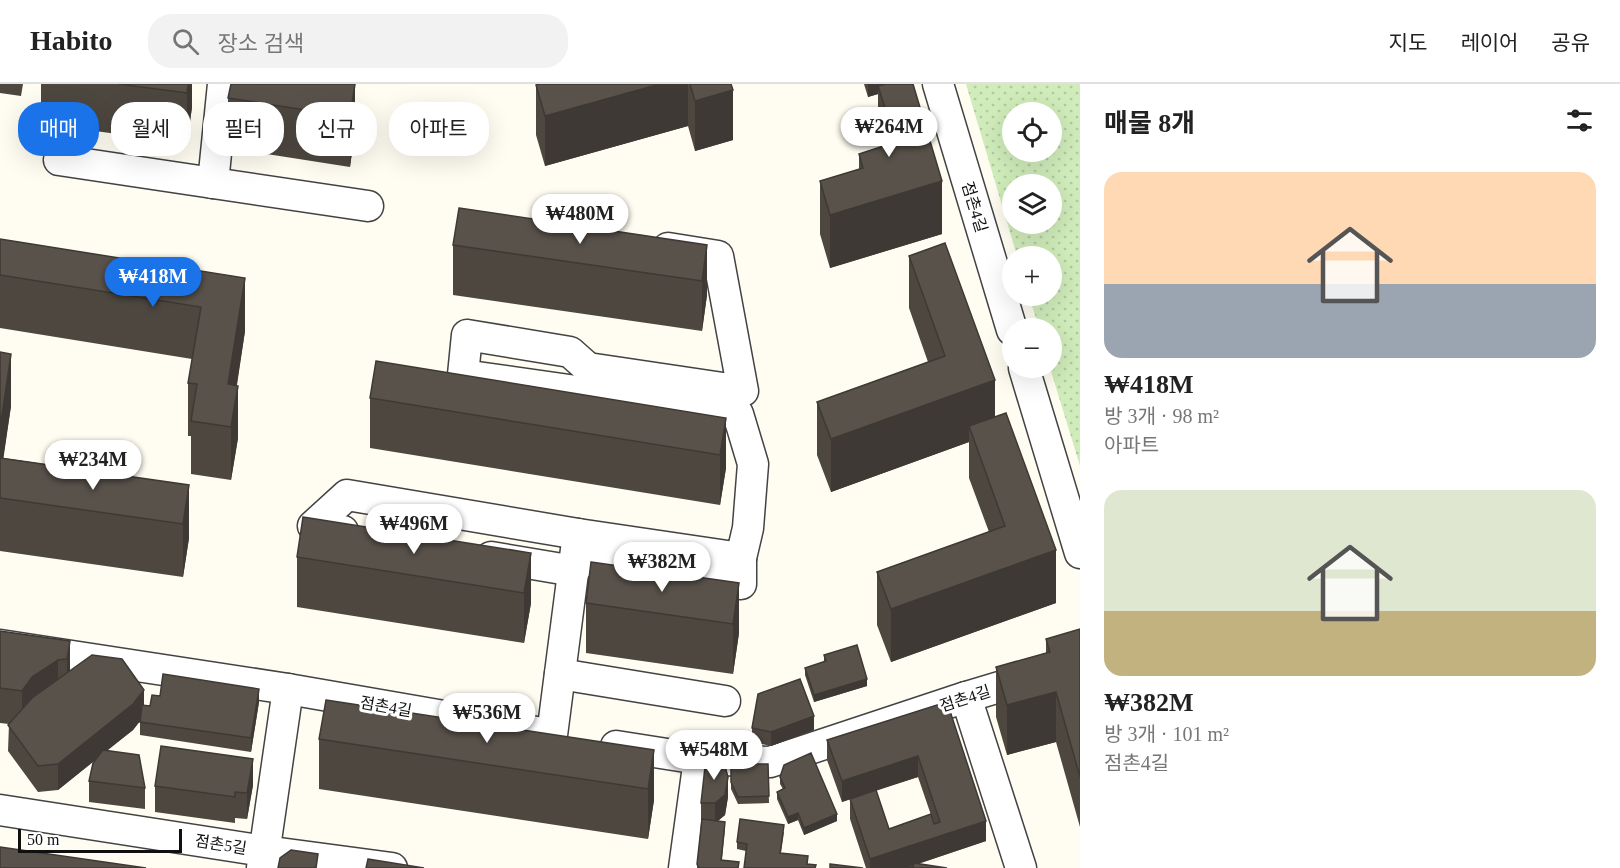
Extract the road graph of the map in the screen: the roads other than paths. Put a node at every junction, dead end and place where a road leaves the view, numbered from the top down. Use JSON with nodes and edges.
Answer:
{"nodes":[{"id":1,"x":223,"y":84,"type":"edge"},
{"id":2,"x":938,"y":84,"type":"edge"},
{"id":3,"x":59,"y":160,"type":"dead end"},
{"id":4,"x":213,"y":183,"type":"junction"},
{"id":5,"x":368,"y":206,"type":"dead end"},
{"id":6,"x":636,"y":244,"type":"edge"},
{"id":7,"x":1008,"y":318,"type":"edge"},
{"id":8,"x":1027,"y":378,"type":"edge"},
{"id":9,"x":740,"y":403,"type":"junction"},
{"id":10,"x":370,"y":536,"type":"edge"},
{"id":11,"x":460,"y":551,"type":"edge"},
{"id":12,"x":1080,"y":553,"type":"edge"},
{"id":13,"x":576,"y":554,"type":"junction"},
{"id":14,"x":0,"y":645,"type":"edge"},
{"id":15,"x":1080,"y":663,"type":"edge"},
{"id":16,"x":560,"y":674,"type":"junction"},
{"id":17,"x":288,"y":689,"type":"junction"},
{"id":18,"x":966,"y":697,"type":"junction"},
{"id":19,"x":725,"y":701,"type":"dead end"},
{"id":20,"x":571,"y":738,"type":"junction"},
{"id":21,"x":699,"y":759,"type":"junction"},
{"id":22,"x":0,"y":810,"type":"edge"},
{"id":23,"x":263,"y":859,"type":"edge"},
{"id":24,"x":392,"y":868,"type":"edge"},
{"id":25,"x":684,"y":868,"type":"edge"},
{"id":26,"x":1022,"y":868,"type":"edge"}],
"edges":[{"from":1,"to":4,"type":"street"},
{"from":2,"to":7,"type":"street","name":"점촌4길"},
{"from":3,"to":4,"type":"street"},
{"from":4,"to":5,"type":"street"},
{"from":6,"to":9,"type":"street"},
{"from":8,"to":12,"type":"street"},
{"from":9,"to":9,"type":"street"},
{"from":9,"to":13,"type":"street"},
{"from":10,"to":13,"type":"street"},
{"from":11,"to":13,"type":"street"},
{"from":13,"to":16,"type":"street"},
{"from":14,"to":17,"type":"street","name":"점촌4길"},
{"from":15,"to":18,"type":"street","name":"점촌4길"},
{"from":16,"to":19,"type":"street"},
{"from":16,"to":20,"type":"street"},
{"from":17,"to":20,"type":"street","name":"점촌4길"},
{"from":17,"to":23,"type":"street"},
{"from":18,"to":21,"type":"street","name":"점촌4길"},
{"from":18,"to":26,"type":"street"},
{"from":20,"to":21,"type":"street","name":"점촌4길"},
{"from":21,"to":25,"type":"street"},
{"from":22,"to":23,"type":"street","name":"점촌5길"},
{"from":23,"to":24,"type":"street","name":"점촌5길"}]}
